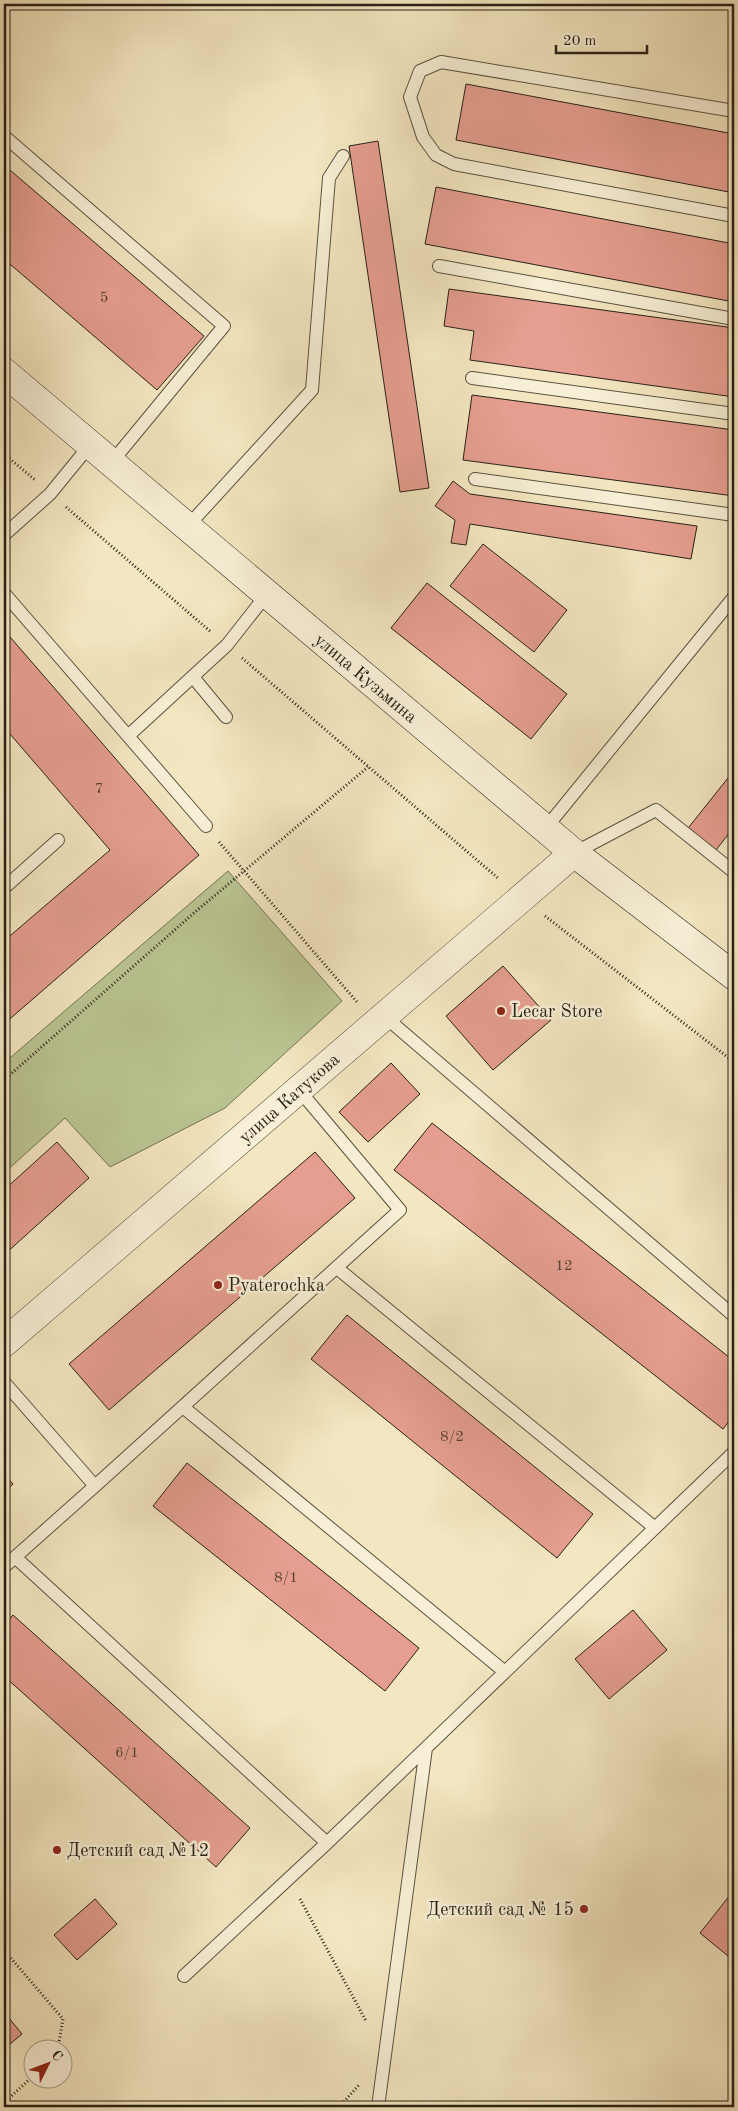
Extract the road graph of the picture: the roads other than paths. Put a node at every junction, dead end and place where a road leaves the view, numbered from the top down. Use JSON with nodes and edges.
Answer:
{"nodes":[{"id":1,"x":734,"y":111,"type":"edge"},
{"id":2,"x":4,"y":136,"type":"edge"},
{"id":3,"x":344,"y":156,"type":"dead end"},
{"id":4,"x":734,"y":216,"type":"edge"},
{"id":5,"x":438,"y":266,"type":"dead end"},
{"id":6,"x":734,"y":319,"type":"edge"},
{"id":7,"x":4,"y":372,"type":"edge"},
{"id":8,"x":472,"y":378,"type":"dead end"},
{"id":9,"x":734,"y":414,"type":"edge"},
{"id":10,"x":90,"y":445,"type":"junction"},
{"id":11,"x":111,"y":463,"type":"junction"},
{"id":12,"x":475,"y":479,"type":"dead end"},
{"id":13,"x":734,"y":515,"type":"edge"},
{"id":14,"x":187,"y":527,"type":"junction"},
{"id":15,"x":4,"y":536,"type":"edge"},
{"id":16,"x":4,"y":593,"type":"edge"},
{"id":17,"x":267,"y":594,"type":"junction"},
{"id":18,"x":734,"y":597,"type":"edge"},
{"id":19,"x":193,"y":677,"type":"junction"},
{"id":20,"x":226,"y":717,"type":"dead end"},
{"id":21,"x":128,"y":736,"type":"junction"},
{"id":22,"x":206,"y":826,"type":"road end"},
{"id":23,"x":545,"y":829,"type":"junction"},
{"id":24,"x":58,"y":840,"type":"dead end"},
{"id":25,"x":574,"y":853,"type":"junction"},
{"id":26,"x":734,"y":872,"type":"edge"},
{"id":27,"x":4,"y":888,"type":"edge"},
{"id":28,"x":734,"y":976,"type":"edge"},
{"id":29,"x":380,"y":1019,"type":"junction"},
{"id":30,"x":299,"y":1090,"type":"junction"},
{"id":31,"x":337,"y":1268,"type":"junction"},
{"id":32,"x":734,"y":1316,"type":"edge"},
{"id":33,"x":4,"y":1343,"type":"edge"},
{"id":34,"x":4,"y":1382,"type":"edge"},
{"id":35,"x":183,"y":1406,"type":"junction"},
{"id":36,"x":734,"y":1452,"type":"edge"},
{"id":37,"x":95,"y":1486,"type":"junction"},
{"id":38,"x":655,"y":1528,"type":"junction"},
{"id":39,"x":15,"y":1557,"type":"junction"},
{"id":40,"x":4,"y":1567,"type":"edge"},
{"id":41,"x":505,"y":1672,"type":"junction"},
{"id":42,"x":426,"y":1748,"type":"junction"},
{"id":43,"x":327,"y":1843,"type":"junction"},
{"id":44,"x":184,"y":1976,"type":"dead end"},
{"id":45,"x":378,"y":2107,"type":"edge"}],
"edges":[{"from":1,"to":4,"type":"lane"},
{"from":2,"to":11,"type":"lane"},
{"from":3,"to":14,"type":"lane"},
{"from":5,"to":6,"type":"lane"},
{"from":7,"to":10,"type":"main road","name":"улица Кузьмина"},
{"from":8,"to":9,"type":"lane"},
{"from":10,"to":11,"type":"main road","name":"улица Кузьмина"},
{"from":10,"to":15,"type":"lane"},
{"from":11,"to":14,"type":"main road","name":"улица Кузьмина"},
{"from":12,"to":13,"type":"lane"},
{"from":14,"to":17,"type":"main road","name":"улица Кузьмина"},
{"from":16,"to":21,"type":"lane"},
{"from":17,"to":19,"type":"lane"},
{"from":17,"to":23,"type":"main road","name":"улица Кузьмина"},
{"from":18,"to":23,"type":"lane"},
{"from":19,"to":20,"type":"lane"},
{"from":19,"to":21,"type":"lane"},
{"from":21,"to":22,"type":"lane"},
{"from":23,"to":25,"type":"main road","name":"улица Кузьмина"},
{"from":24,"to":27,"type":"lane"},
{"from":25,"to":26,"type":"lane"},
{"from":25,"to":28,"type":"main road","name":"улица Кузьмина"},
{"from":25,"to":29,"type":"main road","name":"улица Катукова"},
{"from":29,"to":30,"type":"main road","name":"улица Катукова"},
{"from":29,"to":32,"type":"lane"},
{"from":30,"to":31,"type":"lane"},
{"from":30,"to":33,"type":"main road","name":"улица Катукова"},
{"from":31,"to":35,"type":"lane"},
{"from":31,"to":38,"type":"lane"},
{"from":34,"to":37,"type":"lane"},
{"from":35,"to":37,"type":"lane"},
{"from":35,"to":41,"type":"lane"},
{"from":36,"to":38,"type":"lane"},
{"from":37,"to":39,"type":"lane"},
{"from":38,"to":41,"type":"lane"},
{"from":39,"to":40,"type":"lane"},
{"from":39,"to":43,"type":"lane"},
{"from":41,"to":42,"type":"lane"},
{"from":42,"to":43,"type":"lane"},
{"from":42,"to":45,"type":"lane"},
{"from":43,"to":44,"type":"lane"}]}
